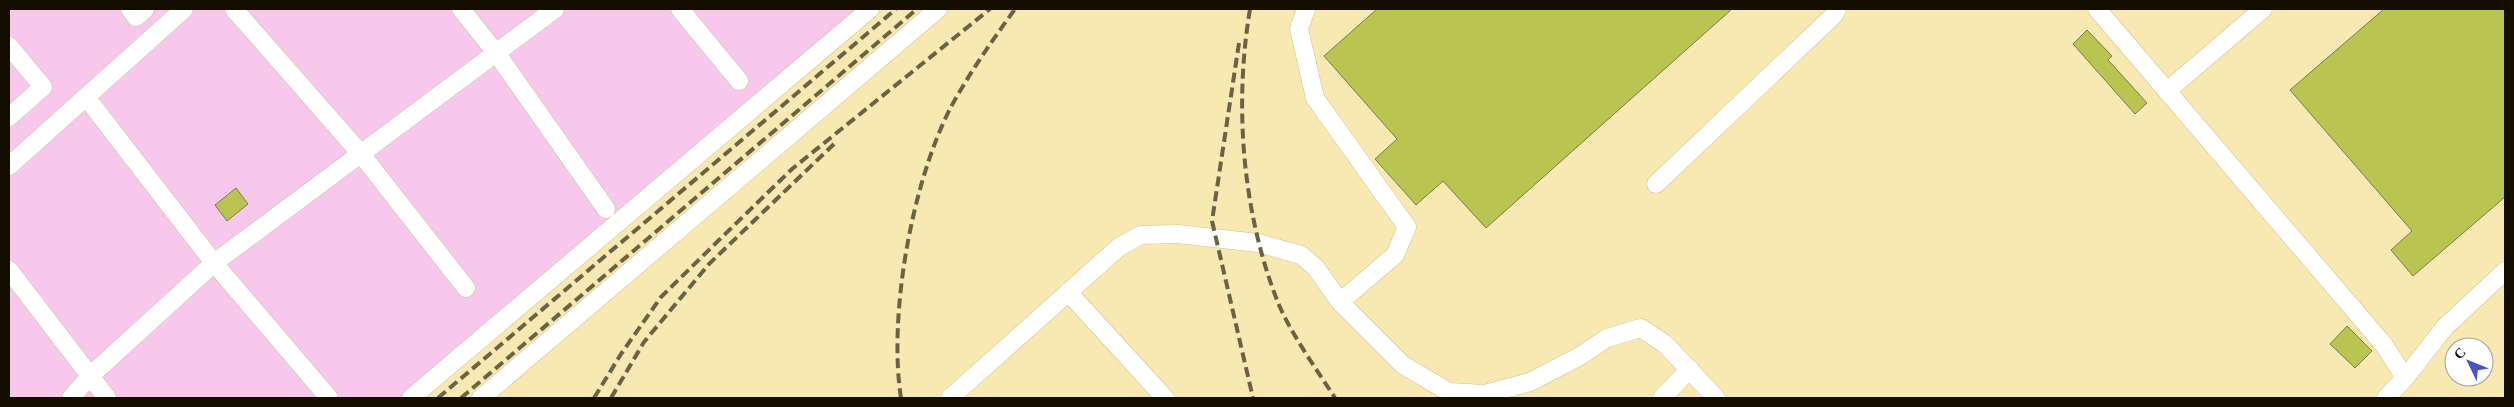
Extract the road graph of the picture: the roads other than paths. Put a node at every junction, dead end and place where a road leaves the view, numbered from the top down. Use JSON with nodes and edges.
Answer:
{"nodes":[{"id":1,"x":130,"y":9,"type":"edge"},
{"id":2,"x":145,"y":9,"type":"edge"},
{"id":3,"x":184,"y":9,"type":"edge"},
{"id":4,"x":234,"y":9,"type":"edge"},
{"id":5,"x":461,"y":9,"type":"edge"},
{"id":6,"x":555,"y":9,"type":"edge"},
{"id":7,"x":680,"y":9,"type":"edge"},
{"id":8,"x":870,"y":9,"type":"edge"},
{"id":9,"x":938,"y":9,"type":"edge"},
{"id":10,"x":1306,"y":9,"type":"edge"},
{"id":11,"x":1836,"y":9,"type":"edge"},
{"id":12,"x":2097,"y":9,"type":"edge"},
{"id":13,"x":2263,"y":9,"type":"edge"},
{"id":14,"x":9,"y":46,"type":"edge"},
{"id":15,"x":496,"y":54,"type":"junction"},
{"id":16,"x":739,"y":81,"type":"dead end"},
{"id":17,"x":2167,"y":91,"type":"junction"},
{"id":18,"x":86,"y":97,"type":"junction"},
{"id":19,"x":9,"y":117,"type":"edge"},
{"id":20,"x":361,"y":154,"type":"junction"},
{"id":21,"x":9,"y":166,"type":"edge"},
{"id":22,"x":1656,"y":184,"type":"dead end"},
{"id":23,"x":606,"y":208,"type":"dead end"},
{"id":24,"x":214,"y":264,"type":"junction"},
{"id":25,"x":9,"y":270,"type":"edge"},
{"id":26,"x":2505,"y":271,"type":"edge"},
{"id":27,"x":466,"y":288,"type":"dead end"},
{"id":28,"x":1068,"y":292,"type":"junction"},
{"id":29,"x":1340,"y":302,"type":"junction"},
{"id":30,"x":1690,"y":370,"type":"junction"},
{"id":31,"x":90,"y":377,"type":"junction"},
{"id":32,"x":2405,"y":378,"type":"junction"},
{"id":33,"x":71,"y":398,"type":"edge"},
{"id":34,"x":107,"y":398,"type":"edge"},
{"id":35,"x":329,"y":398,"type":"edge"},
{"id":36,"x":411,"y":398,"type":"edge"},
{"id":37,"x":481,"y":398,"type":"edge"},
{"id":38,"x":950,"y":398,"type":"edge"},
{"id":39,"x":1165,"y":398,"type":"edge"},
{"id":40,"x":1662,"y":398,"type":"edge"},
{"id":41,"x":1716,"y":398,"type":"edge"},
{"id":42,"x":2386,"y":398,"type":"edge"}],
"edges":[{"from":1,"to":2,"type":"street"},
{"from":3,"to":18,"type":"street"},
{"from":4,"to":20,"type":"street"},
{"from":5,"to":15,"type":"street"},
{"from":6,"to":15,"type":"street"},
{"from":7,"to":16,"type":"street"},
{"from":8,"to":36,"type":"street"},
{"from":9,"to":37,"type":"street"},
{"from":10,"to":29,"type":"street"},
{"from":11,"to":22,"type":"street"},
{"from":12,"to":17,"type":"street"},
{"from":13,"to":17,"type":"street"},
{"from":14,"to":19,"type":"street"},
{"from":15,"to":20,"type":"street"},
{"from":15,"to":23,"type":"street"},
{"from":17,"to":32,"type":"street"},
{"from":18,"to":21,"type":"street"},
{"from":18,"to":24,"type":"street"},
{"from":20,"to":24,"type":"street"},
{"from":20,"to":27,"type":"street"},
{"from":24,"to":31,"type":"street"},
{"from":24,"to":35,"type":"street"},
{"from":25,"to":31,"type":"street"},
{"from":26,"to":32,"type":"street"},
{"from":28,"to":29,"type":"street"},
{"from":28,"to":38,"type":"street"},
{"from":28,"to":39,"type":"street"},
{"from":29,"to":30,"type":"street"},
{"from":30,"to":40,"type":"street"},
{"from":30,"to":41,"type":"street"},
{"from":31,"to":33,"type":"street"},
{"from":31,"to":34,"type":"street"},
{"from":32,"to":42,"type":"street"}]}
